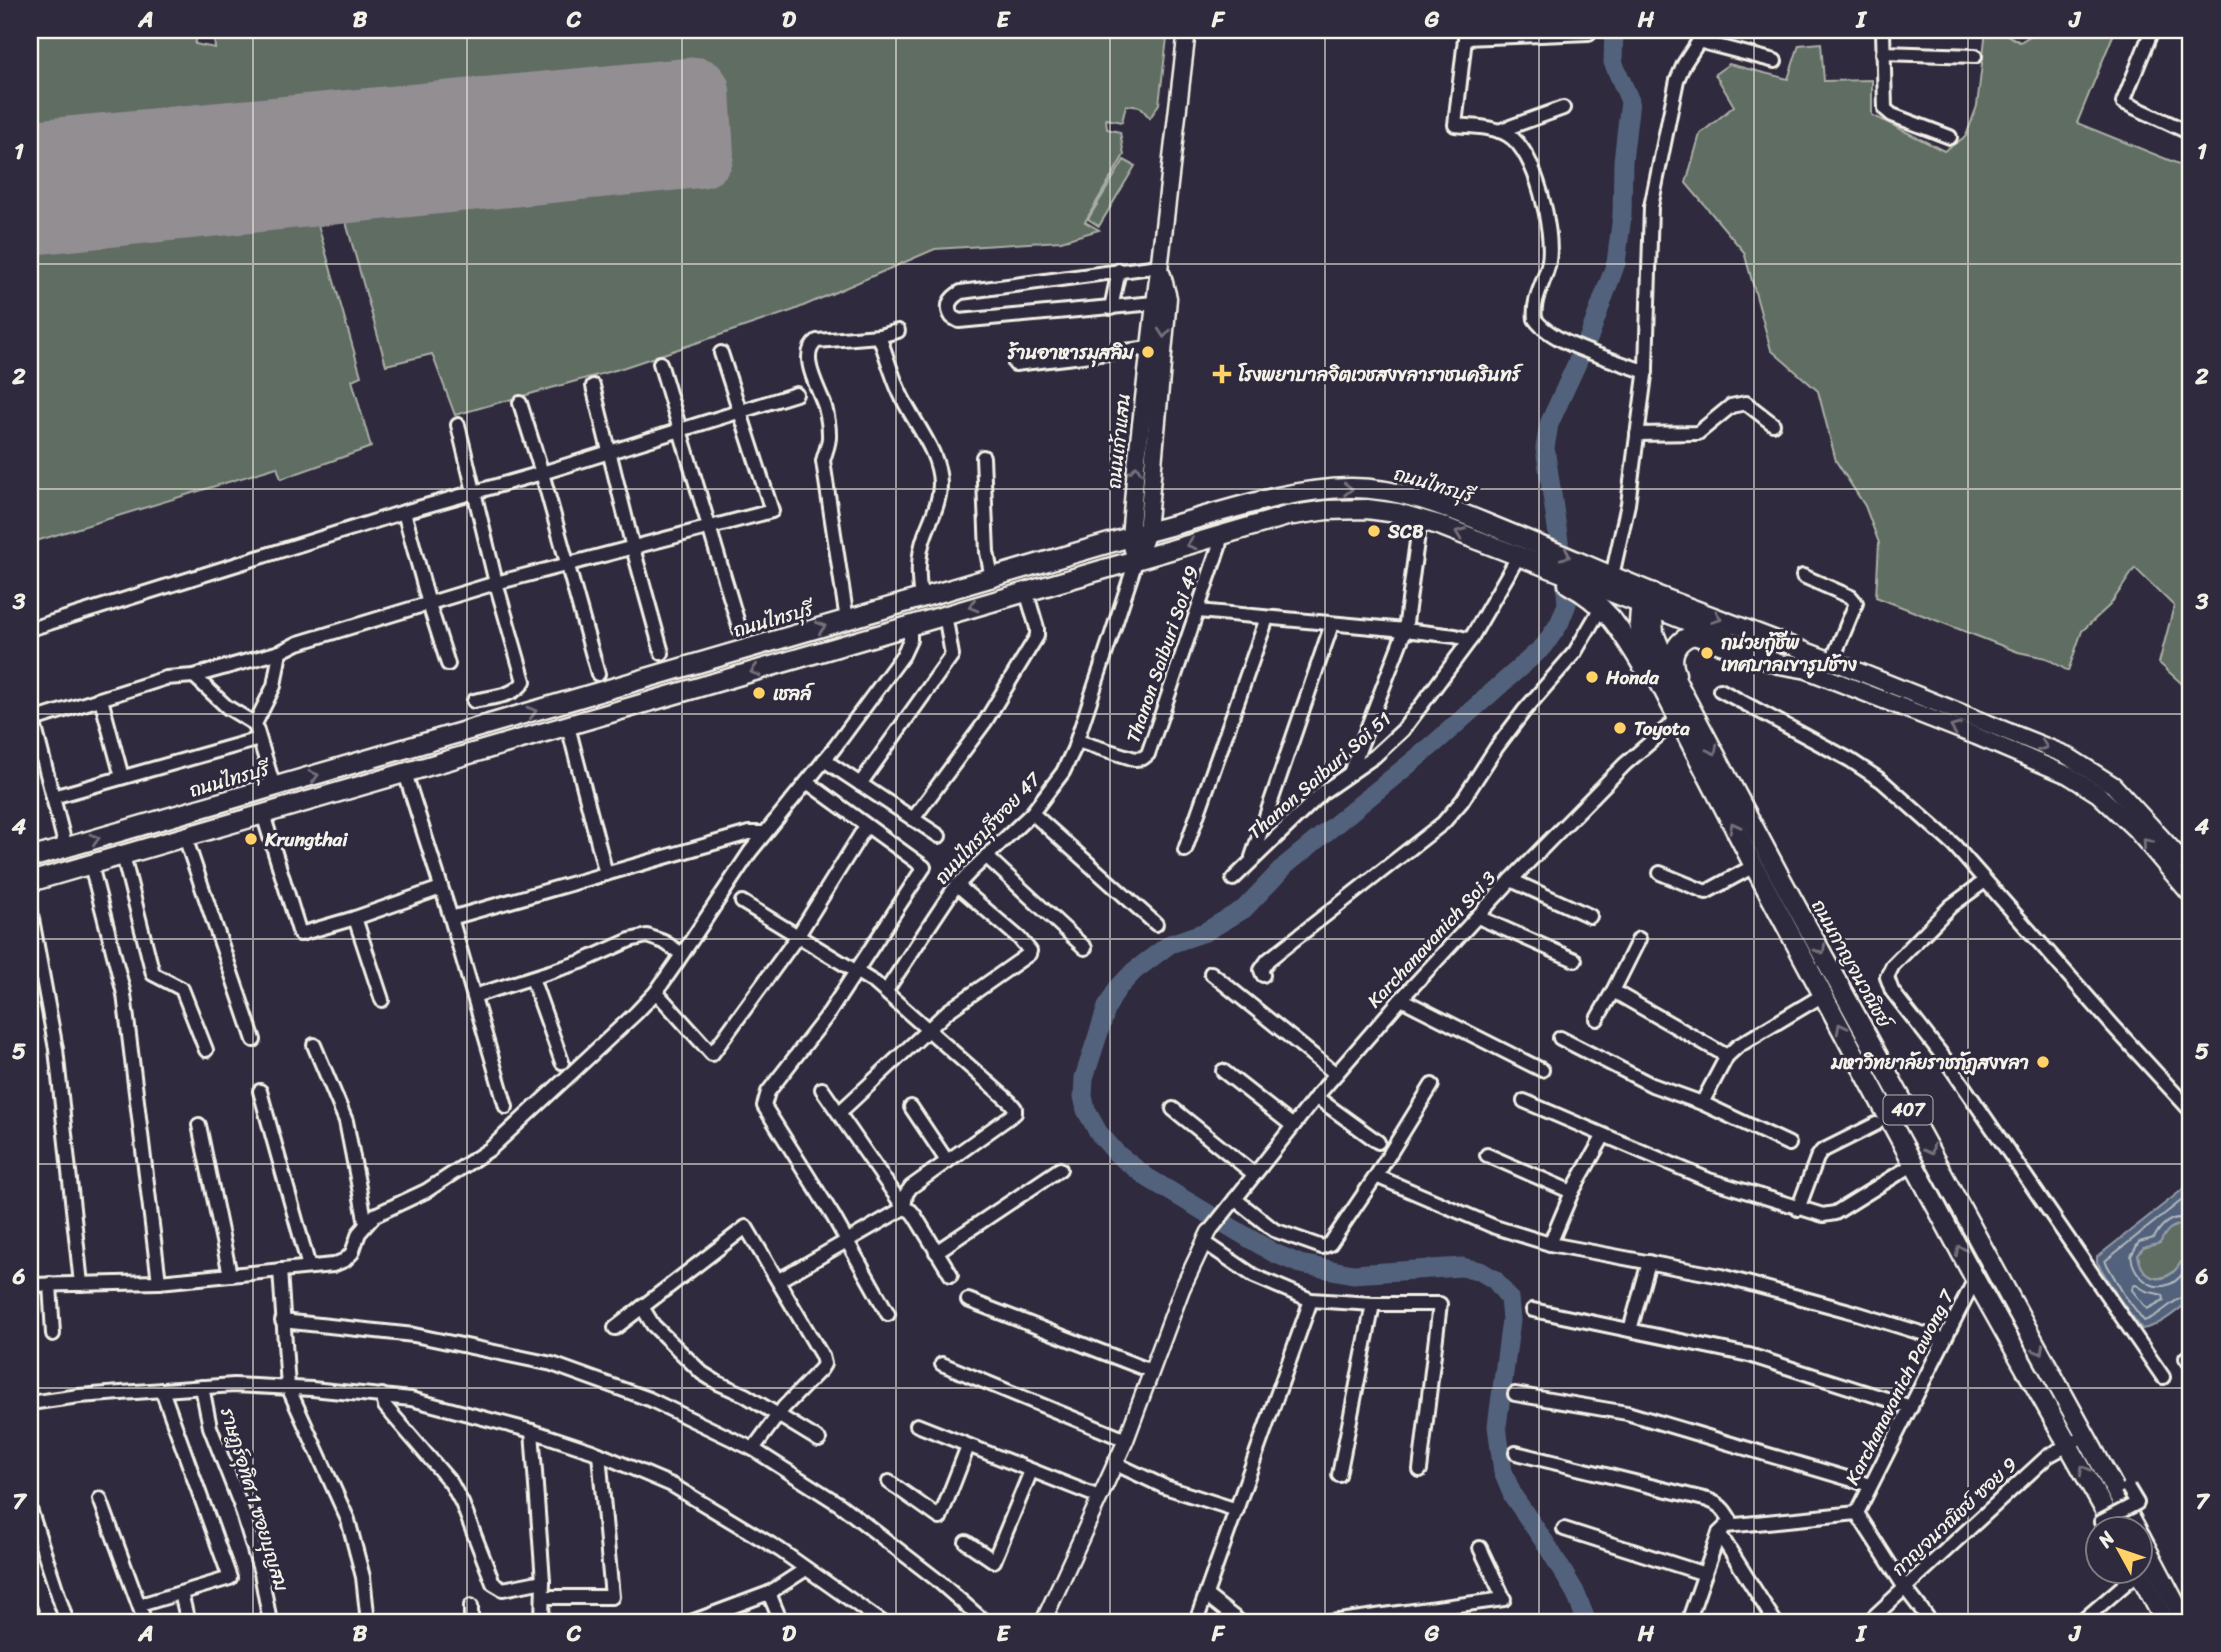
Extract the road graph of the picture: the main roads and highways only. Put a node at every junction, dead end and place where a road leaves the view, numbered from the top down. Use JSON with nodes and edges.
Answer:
{"nodes":[{"id":1,"x":1187,"y":30,"type":"edge"},
{"id":2,"x":1159,"y":265,"type":"junction"},
{"id":3,"x":1147,"y":532,"type":"junction"},
{"id":4,"x":1130,"y":538,"type":"junction"},
{"id":5,"x":1136,"y":561,"type":"junction"},
{"id":6,"x":1596,"y":580,"type":"junction"},
{"id":7,"x":1648,"y":600,"type":"junction"},
{"id":8,"x":1802,"y":668,"type":"junction"},
{"id":9,"x":1682,"y":690,"type":"junction"},
{"id":10,"x":1697,"y":758,"type":"junction"},
{"id":11,"x":274,"y":787,"type":"junction"},
{"id":12,"x":282,"y":809,"type":"junction"},
{"id":13,"x":30,"y":858,"type":"edge"},
{"id":14,"x":2191,"y":870,"type":"edge"},
{"id":15,"x":30,"y":882,"type":"edge"},
{"id":16,"x":2191,"y":895,"type":"edge"},
{"id":17,"x":2109,"y":1516,"type":"edge"},
{"id":18,"x":2129,"y":1516,"type":"edge"},
{"id":19,"x":2154,"y":1562,"type":"edge"},
{"id":20,"x":2146,"y":1586,"type":"edge"},
{"id":21,"x":2165,"y":1622,"type":"edge"},
{"id":22,"x":2185,"y":1622,"type":"edge"}],
"edges":[{"from":1,"to":2,"type":"main road","name":"ถนนเก้าแสน"},
{"from":2,"to":3,"type":"main road","name":"ถนนเก้าแสน","one_way":true},
{"from":4,"to":2,"type":"main road","name":"ถนนเก้าแสน","one_way":true},
{"from":3,"to":4,"type":"main road","name":"ถนนไทรบุรี"},
{"from":3,"to":5,"type":"main road","name":"ถนนเก้าแสน"},
{"from":3,"to":6,"type":"main road","name":"ถนนไทรบุรี","one_way":true},
{"from":4,"to":5,"type":"main road"},
{"from":11,"to":4,"type":"main road","name":"ถนนไทรบุรี","one_way":true},
{"from":6,"to":5,"type":"main road","name":"ถนนไทรบุรี","one_way":true},
{"from":5,"to":12,"type":"main road","name":"ถนนไทรบุรี","one_way":true},
{"from":6,"to":7,"type":"main road"},
{"from":6,"to":7,"type":"main road"},
{"from":6,"to":10,"type":"main road"},
{"from":7,"to":8,"type":"main road"},
{"from":7,"to":9,"type":"main road","name":"ถนนกาญจนวณิชย์","number":"407"},
{"from":7,"to":10,"type":"main road","name":"ถนนกาญจนวณิชย์","number":"407"},
{"from":7,"to":14,"type":"main road","one_way":true},
{"from":8,"to":9,"type":"main road"},
{"from":16,"to":8,"type":"main road","one_way":true},
{"from":9,"to":18,"type":"main road","name":"ถนนกาญจนวณิชย์","number":"407","one_way":true},
{"from":17,"to":10,"type":"main road","name":"ถนนกาญจนวณิชย์","number":"407","one_way":true},
{"from":11,"to":12,"type":"main road"},
{"from":13,"to":11,"type":"main road","name":"ถนนไทรบุรี","one_way":true},
{"from":12,"to":15,"type":"main road","name":"ถนนไทรบุรี"},
{"from":19,"to":22,"type":"main road"},
{"from":20,"to":21,"type":"main road"}]}
